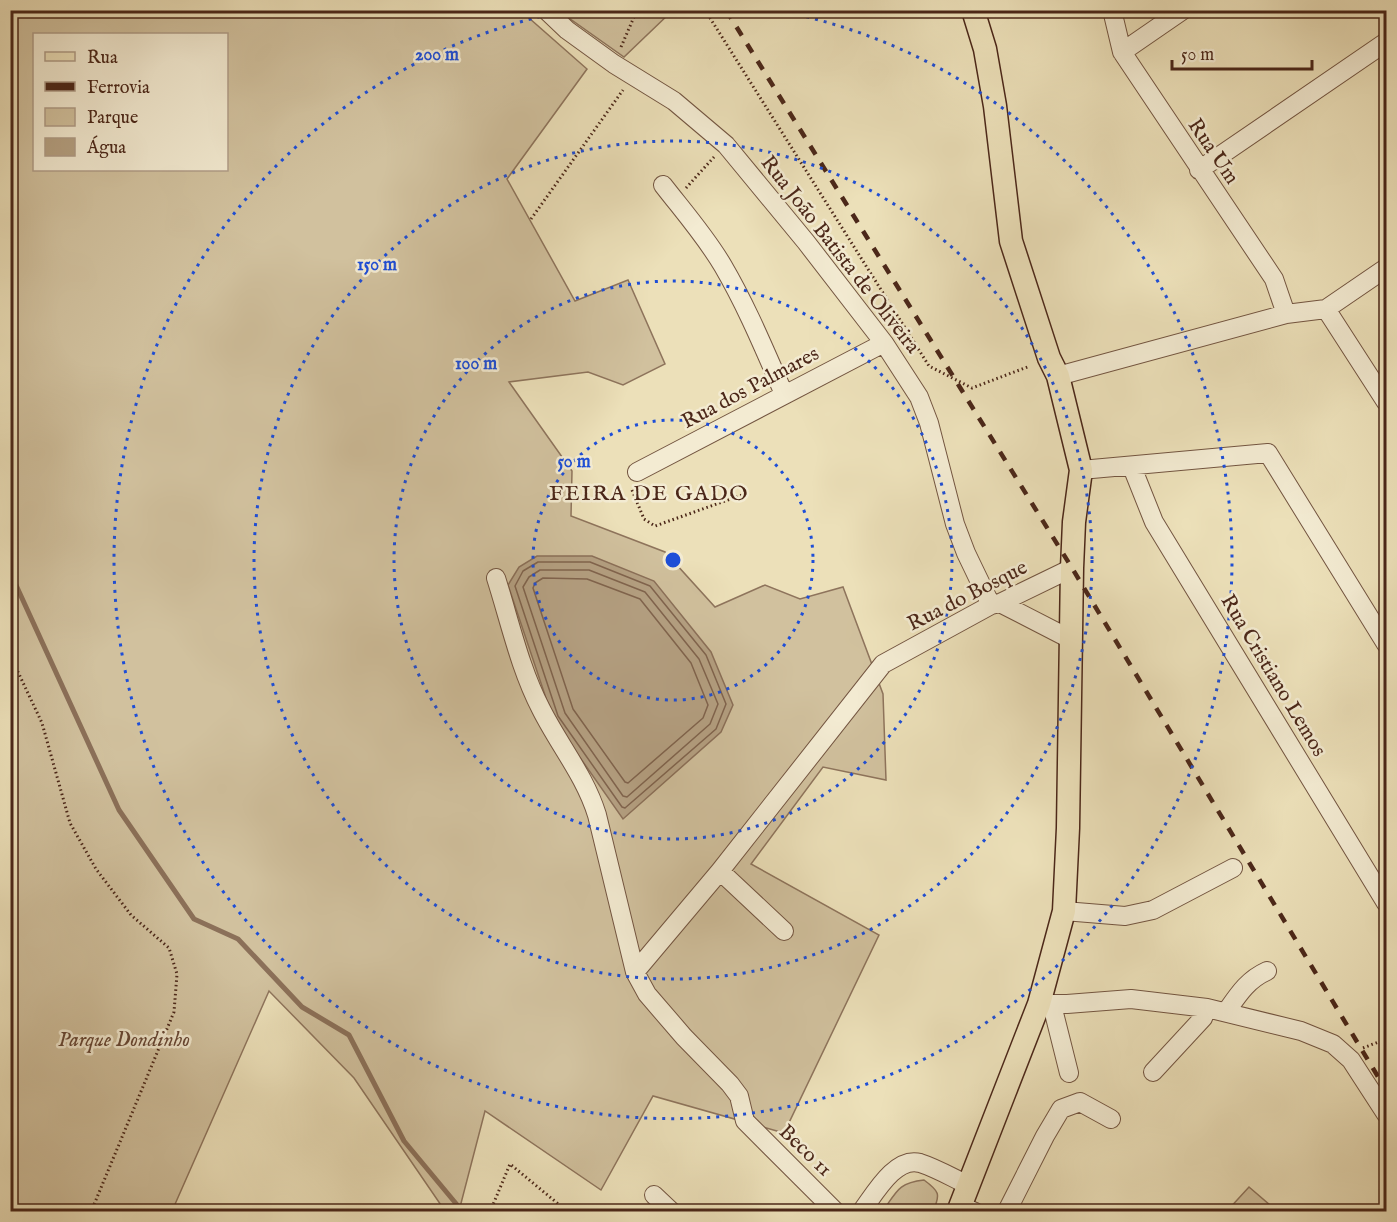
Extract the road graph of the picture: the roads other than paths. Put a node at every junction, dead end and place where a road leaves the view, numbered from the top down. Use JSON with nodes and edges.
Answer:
{"nodes":[{"id":1,"x":546,"y":10,"type":"edge"},
{"id":2,"x":973,"y":10,"type":"edge"},
{"id":3,"x":1112,"y":10,"type":"edge"},
{"id":4,"x":1183,"y":10,"type":"edge"},
{"id":5,"x":1386,"y":42,"type":"edge"},
{"id":6,"x":1122,"y":52,"type":"junction"},
{"id":7,"x":1199,"y":170,"type":"junction"},
{"id":8,"x":663,"y":185,"type":"dead end"},
{"id":9,"x":1386,"y":268,"type":"edge"},
{"id":10,"x":1326,"y":309,"type":"junction"},
{"id":11,"x":1286,"y":314,"type":"junction"},
{"id":12,"x":884,"y":343,"type":"junction"},
{"id":13,"x":1053,"y":367,"type":"junction"},
{"id":14,"x":784,"y":394,"type":"junction"},
{"id":15,"x":1386,"y":402,"type":"edge"},
{"id":16,"x":1132,"y":467,"type":"junction"},
{"id":17,"x":1081,"y":470,"type":"junction"},
{"id":18,"x":637,"y":472,"type":"road end"},
{"id":19,"x":1072,"y":568,"type":"junction"},
{"id":20,"x":496,"y":578,"type":"dead end"},
{"id":21,"x":996,"y":604,"type":"junction"},
{"id":22,"x":1072,"y":640,"type":"junction"},
{"id":23,"x":1386,"y":644,"type":"edge"},
{"id":24,"x":1233,"y":868,"type":"dead end"},
{"id":25,"x":720,"y":871,"type":"junction"},
{"id":26,"x":1386,"y":903,"type":"edge"},
{"id":27,"x":1064,"y":911,"type":"junction"},
{"id":28,"x":784,"y":931,"type":"dead end"},
{"id":29,"x":1267,"y":971,"type":"dead end"},
{"id":30,"x":635,"y":972,"type":"junction"},
{"id":31,"x":1045,"y":1004,"type":"junction"},
{"id":32,"x":1207,"y":1008,"type":"junction"},
{"id":33,"x":1227,"y":1012,"type":"junction"},
{"id":34,"x":1153,"y":1072,"type":"dead end"},
{"id":35,"x":1069,"y":1073,"type":"dead end"},
{"id":36,"x":1386,"y":1114,"type":"edge"},
{"id":37,"x":1111,"y":1119,"type":"dead end"},
{"id":38,"x":654,"y":1195,"type":"dead end"},
{"id":39,"x":965,"y":1203,"type":"edge"},
{"id":40,"x":835,"y":1211,"type":"edge"},
{"id":41,"x":672,"y":1212,"type":"edge"},
{"id":42,"x":861,"y":1212,"type":"edge"},
{"id":43,"x":1004,"y":1212,"type":"edge"}],
"edges":[{"from":1,"to":12,"type":"street","name":"Rua João Batista de Oliveira"},
{"from":2,"to":13,"type":"main road"},
{"from":3,"to":6,"type":"street","name":"Rua Um"},
{"from":4,"to":6,"type":"street"},
{"from":5,"to":7,"type":"street"},
{"from":6,"to":7,"type":"street","name":"Rua Um"},
{"from":7,"to":11,"type":"street","name":"Rua Um"},
{"from":8,"to":14,"type":"street"},
{"from":9,"to":10,"type":"street"},
{"from":10,"to":11,"type":"street"},
{"from":10,"to":15,"type":"street"},
{"from":11,"to":13,"type":"street"},
{"from":12,"to":14,"type":"street","name":"Rua dos Palmares"},
{"from":12,"to":21,"type":"street","name":"Rua João Batista de Oliveira"},
{"from":13,"to":17,"type":"main road"},
{"from":14,"to":18,"type":"street","name":"Rua dos Palmares"},
{"from":16,"to":17,"type":"street"},
{"from":16,"to":23,"type":"street"},
{"from":16,"to":26,"type":"street","name":"Rua Cristiano Lemos"},
{"from":17,"to":19,"type":"main road"},
{"from":19,"to":21,"type":"street","name":"Rua do Bosque"},
{"from":19,"to":22,"type":"main road"},
{"from":20,"to":30,"type":"street"},
{"from":21,"to":22,"type":"street"},
{"from":21,"to":25,"type":"street","name":"Rua do Bosque"},
{"from":22,"to":27,"type":"main road"},
{"from":24,"to":27,"type":"street"},
{"from":25,"to":28,"type":"street"},
{"from":25,"to":30,"type":"street"},
{"from":27,"to":31,"type":"main road"},
{"from":29,"to":33,"type":"street"},
{"from":30,"to":40,"type":"street","name":"Beco 11"},
{"from":31,"to":32,"type":"street"},
{"from":31,"to":35,"type":"street"},
{"from":31,"to":39,"type":"main road"},
{"from":32,"to":33,"type":"street"},
{"from":32,"to":34,"type":"street"},
{"from":33,"to":36,"type":"street"},
{"from":37,"to":43,"type":"street"},
{"from":38,"to":41,"type":"street"},
{"from":39,"to":42,"type":"street"}]}
